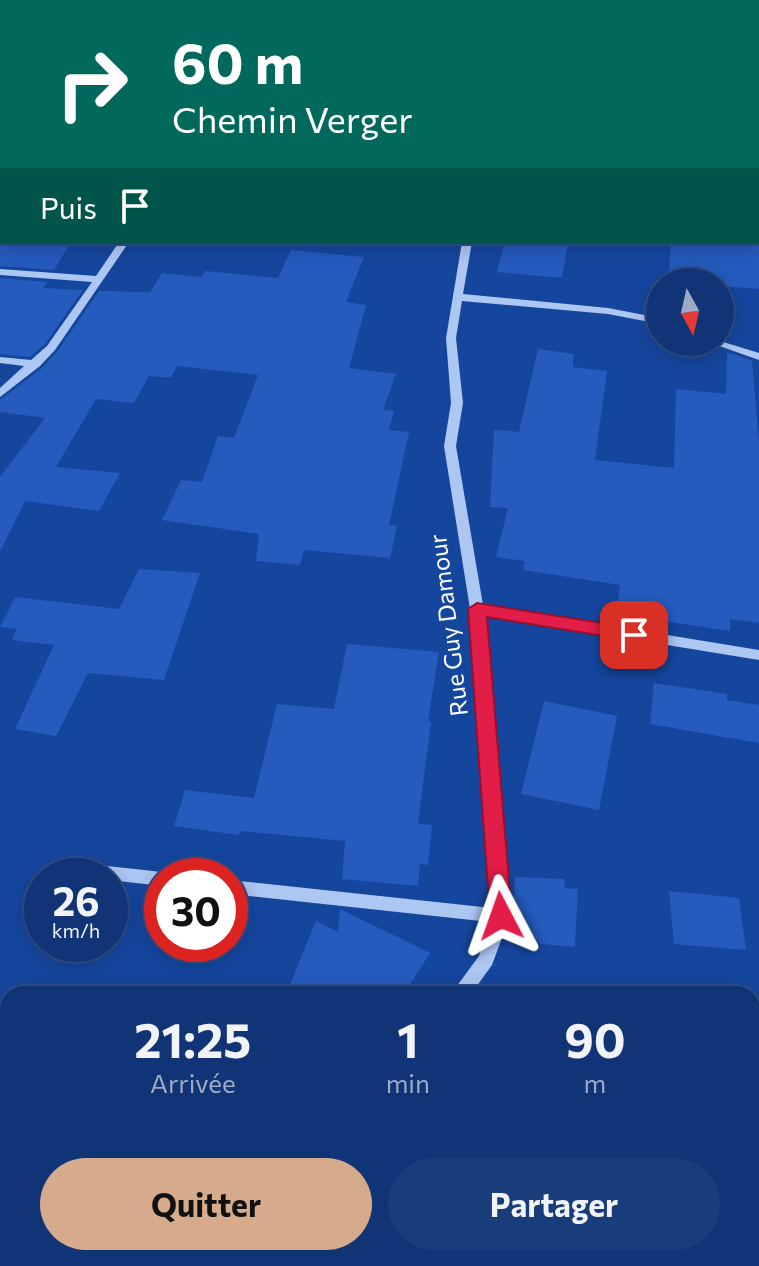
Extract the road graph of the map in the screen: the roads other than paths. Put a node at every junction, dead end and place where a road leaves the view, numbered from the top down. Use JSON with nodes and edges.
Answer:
{"nodes":[{"id":1,"x":123,"y":244,"type":"edge"},
{"id":2,"x":467,"y":244,"type":"edge"},
{"id":3,"x":0,"y":272,"type":"edge"},
{"id":4,"x":99,"y":279,"type":"junction"},
{"id":5,"x":458,"y":297,"type":"junction"},
{"id":6,"x":646,"y":318,"type":"edge"},
{"id":7,"x":734,"y":349,"type":"edge"},
{"id":8,"x":759,"y":357,"type":"edge"},
{"id":9,"x":0,"y":360,"type":"edge"},
{"id":10,"x":36,"y":364,"type":"junction"},
{"id":11,"x":0,"y":394,"type":"edge"},
{"id":12,"x":477,"y":609,"type":"junction"},
{"id":13,"x":759,"y":655,"type":"edge"},
{"id":14,"x":248,"y":889,"type":"edge"},
{"id":15,"x":501,"y":916,"type":"junction"},
{"id":16,"x":466,"y":986,"type":"edge"}],
"edges":[{"from":1,"to":4,"type":"street"},
{"from":2,"to":5,"type":"street","name":"Rue Guy Damour"},
{"from":3,"to":4,"type":"street"},
{"from":4,"to":10,"type":"street"},
{"from":5,"to":6,"type":"street"},
{"from":5,"to":12,"type":"street","name":"Rue Guy Damour"},
{"from":7,"to":8,"type":"street"},
{"from":9,"to":10,"type":"street"},
{"from":10,"to":11,"type":"street"},
{"from":12,"to":13,"type":"street"},
{"from":12,"to":15,"type":"street","name":"Rue Guy Damour"},
{"from":14,"to":15,"type":"street"},
{"from":15,"to":16,"type":"street","name":"Rue Guy Damour"}]}
